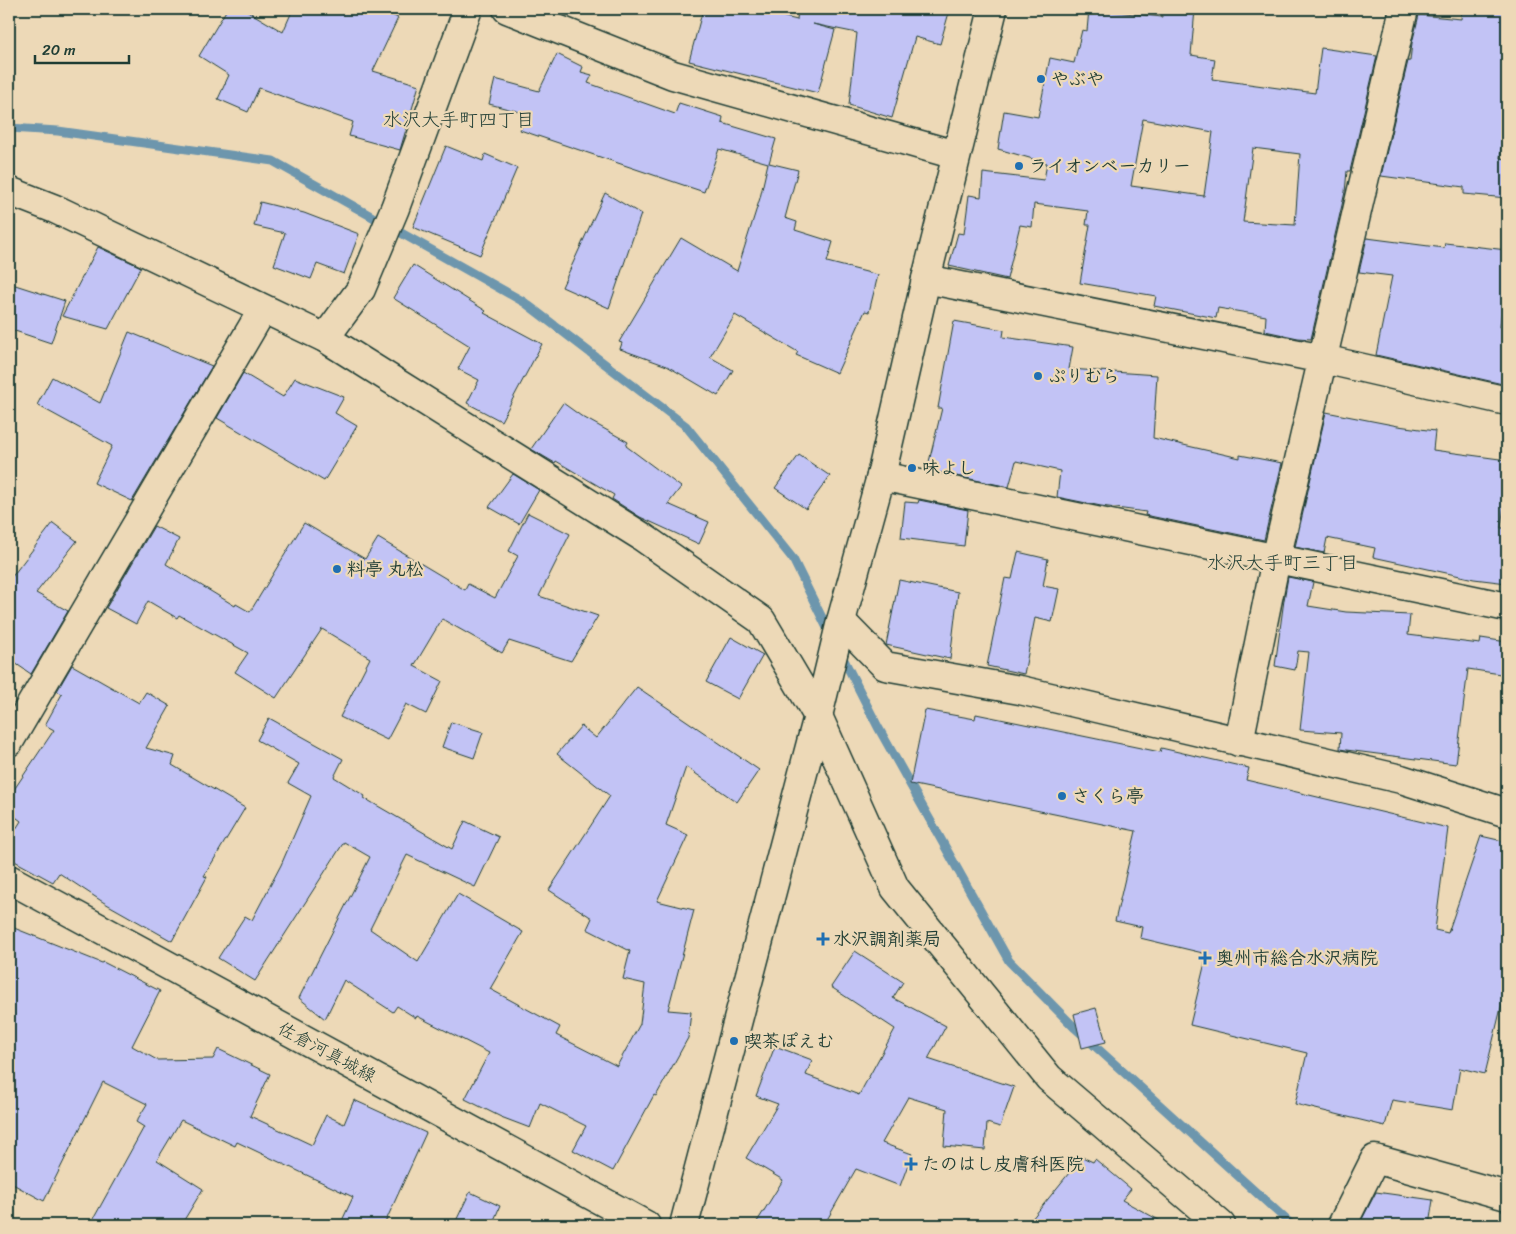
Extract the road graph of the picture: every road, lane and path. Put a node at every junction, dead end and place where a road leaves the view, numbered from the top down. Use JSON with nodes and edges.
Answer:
{"nodes":[{"id":1,"x":468,"y":9,"type":"edge"},
{"id":2,"x":507,"y":9,"type":"edge"},
{"id":3,"x":993,"y":9,"type":"edge"},
{"id":4,"x":1404,"y":9,"type":"edge"},
{"id":5,"x":956,"y":155,"type":"junction"},
{"id":6,"x":9,"y":191,"type":"edge"},
{"id":7,"x":926,"y":279,"type":"junction"},
{"id":8,"x":263,"y":309,"type":"junction"},
{"id":9,"x":325,"y":338,"type":"junction"},
{"id":10,"x":1323,"y":359,"type":"junction"},
{"id":11,"x":1507,"y":401,"type":"edge"},
{"id":12,"x":881,"y":476,"type":"junction"},
{"id":13,"x":1276,"y":559,"type":"junction"},
{"id":14,"x":1507,"y":607,"type":"edge"},
{"id":15,"x":841,"y":621,"type":"junction"},
{"id":16,"x":818,"y":716,"type":"junction"},
{"id":17,"x":9,"y":742,"type":"edge"},
{"id":18,"x":1239,"y":742,"type":"junction"},
{"id":19,"x":1507,"y":814,"type":"edge"},
{"id":20,"x":9,"y":879,"type":"edge"},
{"id":21,"x":1507,"y":1195,"type":"edge"},
{"id":22,"x":646,"y":1225,"type":"edge"},
{"id":23,"x":684,"y":1225,"type":"edge"},
{"id":24,"x":1221,"y":1225,"type":"edge"},
{"id":25,"x":1342,"y":1225,"type":"edge"}],
"edges":[{"from":1,"to":9,"type":"street"},
{"from":2,"to":5,"type":"street"},
{"from":3,"to":5,"type":"street"},
{"from":4,"to":10,"type":"street"},
{"from":5,"to":7,"type":"street"},
{"from":6,"to":8,"type":"street"},
{"from":7,"to":10,"type":"street"},
{"from":7,"to":12,"type":"street"},
{"from":8,"to":9,"type":"street"},
{"from":8,"to":17,"type":"street"},
{"from":9,"to":16,"type":"street"},
{"from":10,"to":11,"type":"street"},
{"from":10,"to":13,"type":"street"},
{"from":12,"to":13,"type":"street"},
{"from":12,"to":15,"type":"street"},
{"from":13,"to":14,"type":"street"},
{"from":13,"to":18,"type":"street"},
{"from":15,"to":16,"type":"street"},
{"from":15,"to":18,"type":"street"},
{"from":16,"to":23,"type":"street"},
{"from":16,"to":24,"type":"street"},
{"from":18,"to":19,"type":"street"},
{"from":20,"to":22,"type":"street","name":"佐倉河真城線"},
{"from":21,"to":25,"type":"street"}]}
